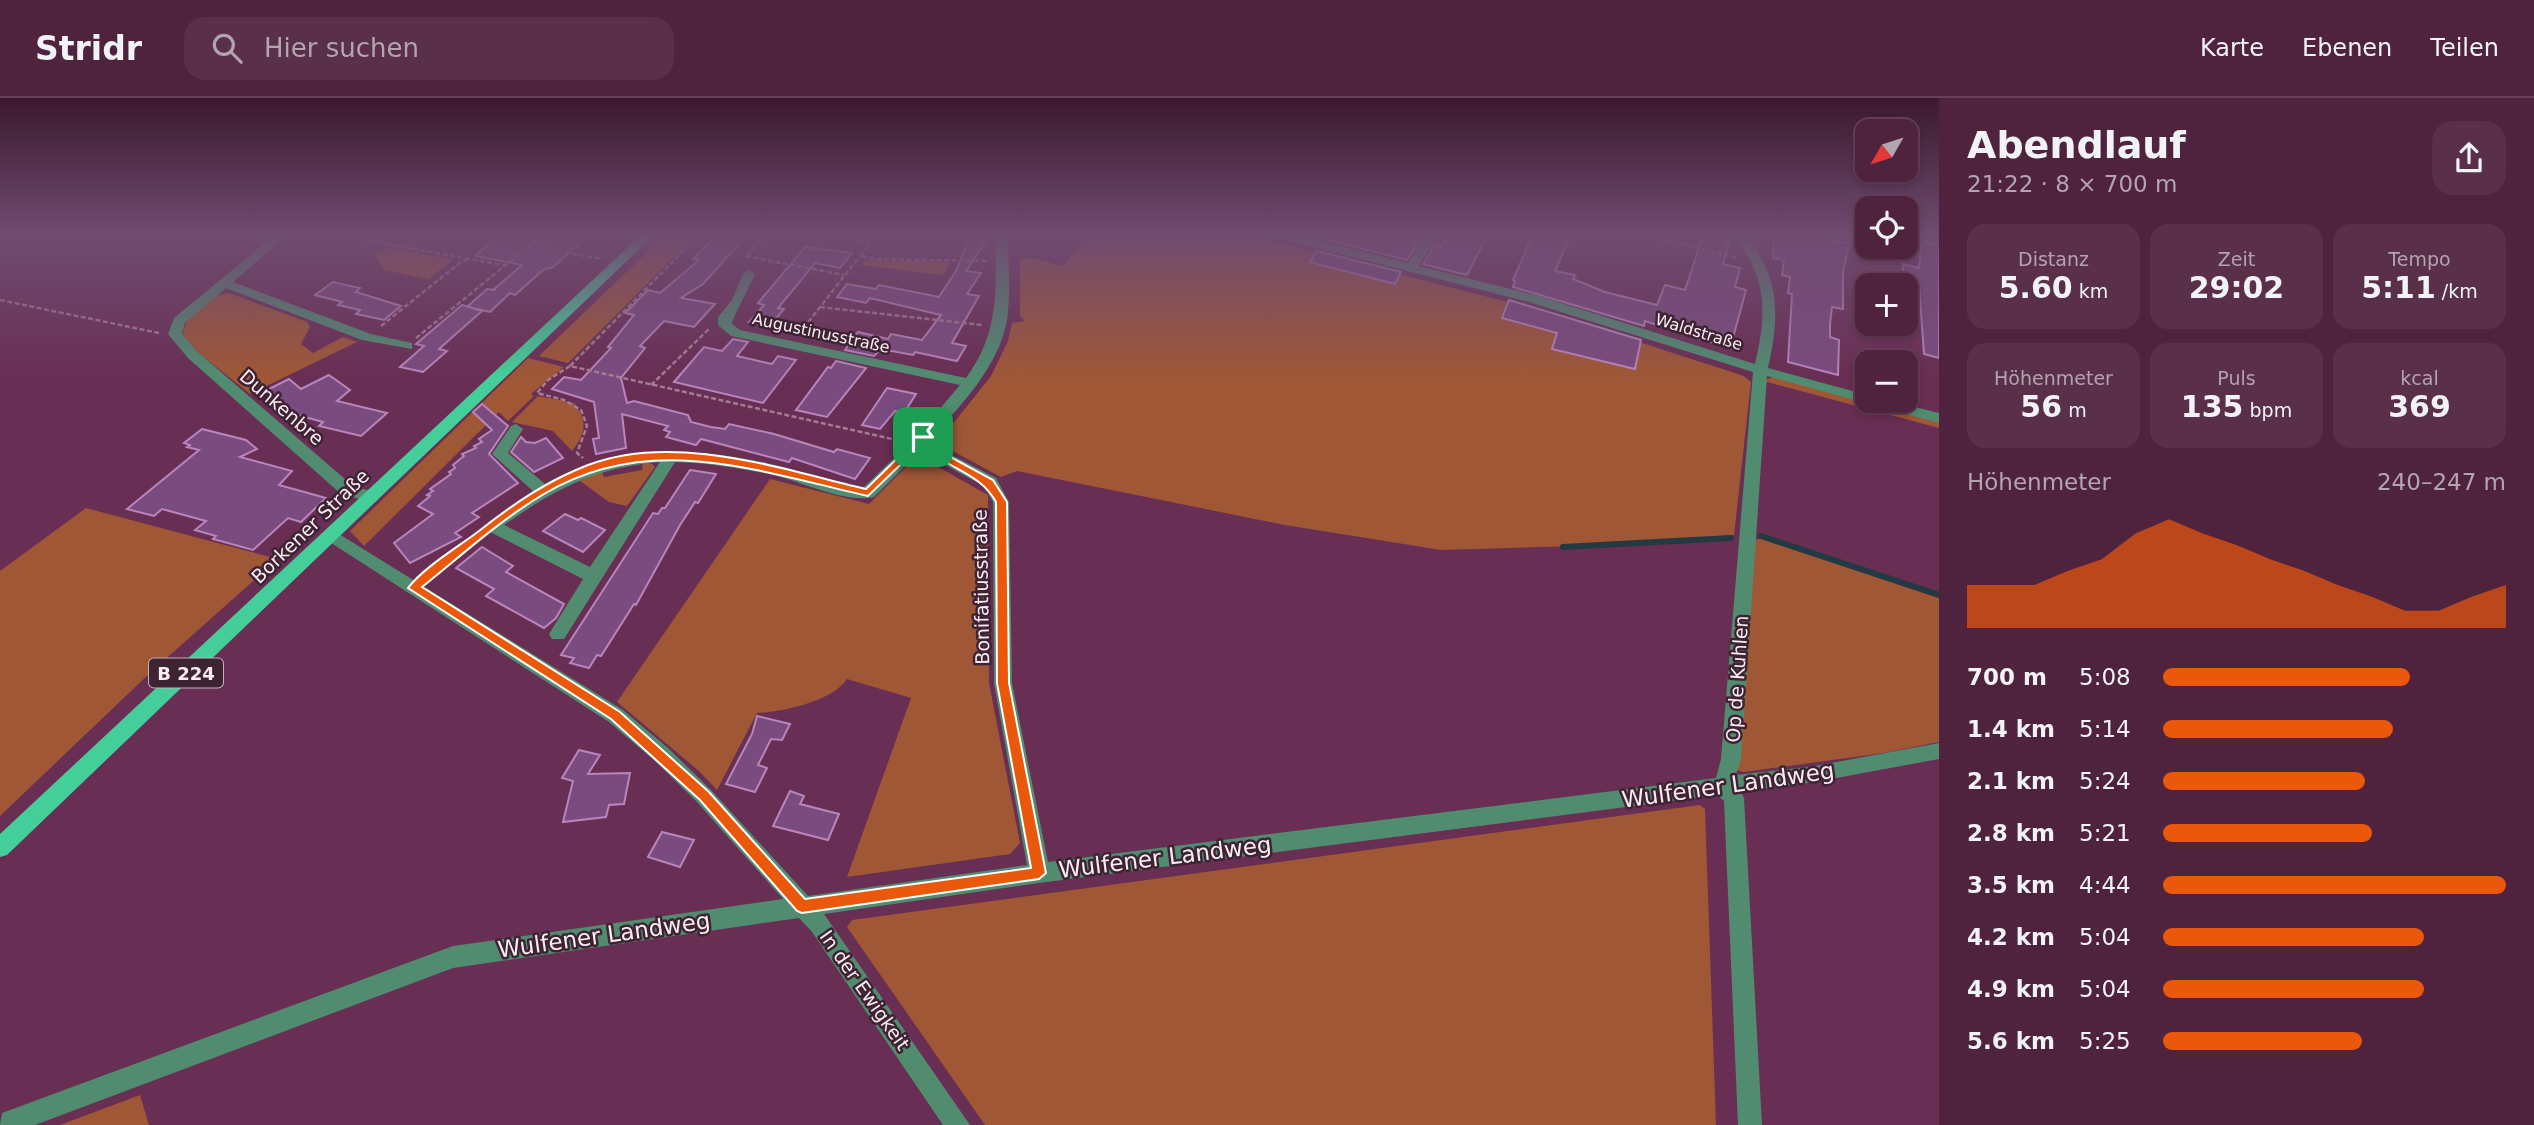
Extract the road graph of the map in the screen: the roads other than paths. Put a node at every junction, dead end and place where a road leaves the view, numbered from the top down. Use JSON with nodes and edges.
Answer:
{"nodes":[{"id":1,"x":598,"y":282,"type":"edge"},
{"id":2,"x":746,"y":282,"type":"edge"},
{"id":3,"x":1000,"y":282,"type":"edge"},
{"id":4,"x":1467,"y":282,"type":"edge"},
{"id":5,"x":1764,"y":282,"type":"edge"},
{"id":6,"x":224,"y":283,"type":"joint"},
{"id":7,"x":407,"y":346,"type":"road end"},
{"id":8,"x":1761,"y":370,"type":"junction"},
{"id":9,"x":969,"y":383,"type":"junction"},
{"id":10,"x":1855,"y":396,"type":"edge"},
{"id":11,"x":1918,"y":412,"type":"edge"},
{"id":12,"x":1939,"y":418,"type":"edge"},
{"id":13,"x":516,"y":429,"type":"dead end"},
{"id":14,"x":920,"y":441,"type":"junction"},
{"id":15,"x":670,"y":455,"type":"junction"},
{"id":16,"x":542,"y":490,"type":"junction"},
{"id":17,"x":370,"y":497,"type":"junction"},
{"id":18,"x":331,"y":535,"type":"junction"},
{"id":19,"x":594,"y":577,"type":"junction"},
{"id":20,"x":558,"y":634,"type":"dead end"},
{"id":21,"x":1939,"y":751,"type":"edge"},
{"id":22,"x":1723,"y":787,"type":"junction"},
{"id":23,"x":0,"y":848,"type":"edge"},
{"id":24,"x":1039,"y":873,"type":"junction"},
{"id":25,"x":802,"y":906,"type":"junction"},
{"id":26,"x":2,"y":1125,"type":"edge"},
{"id":27,"x":958,"y":1125,"type":"edge"},
{"id":28,"x":1751,"y":1125,"type":"edge"}],
"edges":[{"from":1,"to":17,"type":"main road","name":"Borkener Straße","number":"B 224"},
{"from":2,"to":9,"type":"street","name":"Augustinusstraße"},
{"from":3,"to":9,"type":"street"},
{"from":4,"to":8,"type":"street","name":"Waldstraße"},
{"from":5,"to":8,"type":"street","name":"Op de Kuhlen"},
{"from":6,"to":7,"type":"street"},
{"from":6,"to":17,"type":"street","name":"Dunkenbre"},
{"from":8,"to":10,"type":"street","name":"Waldstraße"},
{"from":8,"to":22,"type":"street","name":"Op de Kuhlen"},
{"from":9,"to":14,"type":"street"},
{"from":11,"to":12,"type":"street"},
{"from":13,"to":16,"type":"street"},
{"from":14,"to":15,"type":"street"},
{"from":14,"to":24,"type":"street","name":"Bonifatiusstraße"},
{"from":15,"to":16,"type":"street"},
{"from":15,"to":19,"type":"street"},
{"from":16,"to":19,"type":"street"},
{"from":17,"to":18,"type":"main road","name":"Borkener Straße","number":"B 224"},
{"from":18,"to":23,"type":"main road","name":"Borkener Straße","number":"B 224"},
{"from":18,"to":25,"type":"street","name":"In der Ewigkeit"},
{"from":19,"to":20,"type":"street"},
{"from":21,"to":22,"type":"street","name":"Wulfener Landweg"},
{"from":22,"to":24,"type":"street","name":"Wulfener Landweg"},
{"from":22,"to":28,"type":"street"},
{"from":24,"to":25,"type":"street","name":"Wulfener Landweg"},
{"from":25,"to":26,"type":"street","name":"Wulfener Landweg"},
{"from":25,"to":27,"type":"street","name":"In der Ewigkeit"}]}
